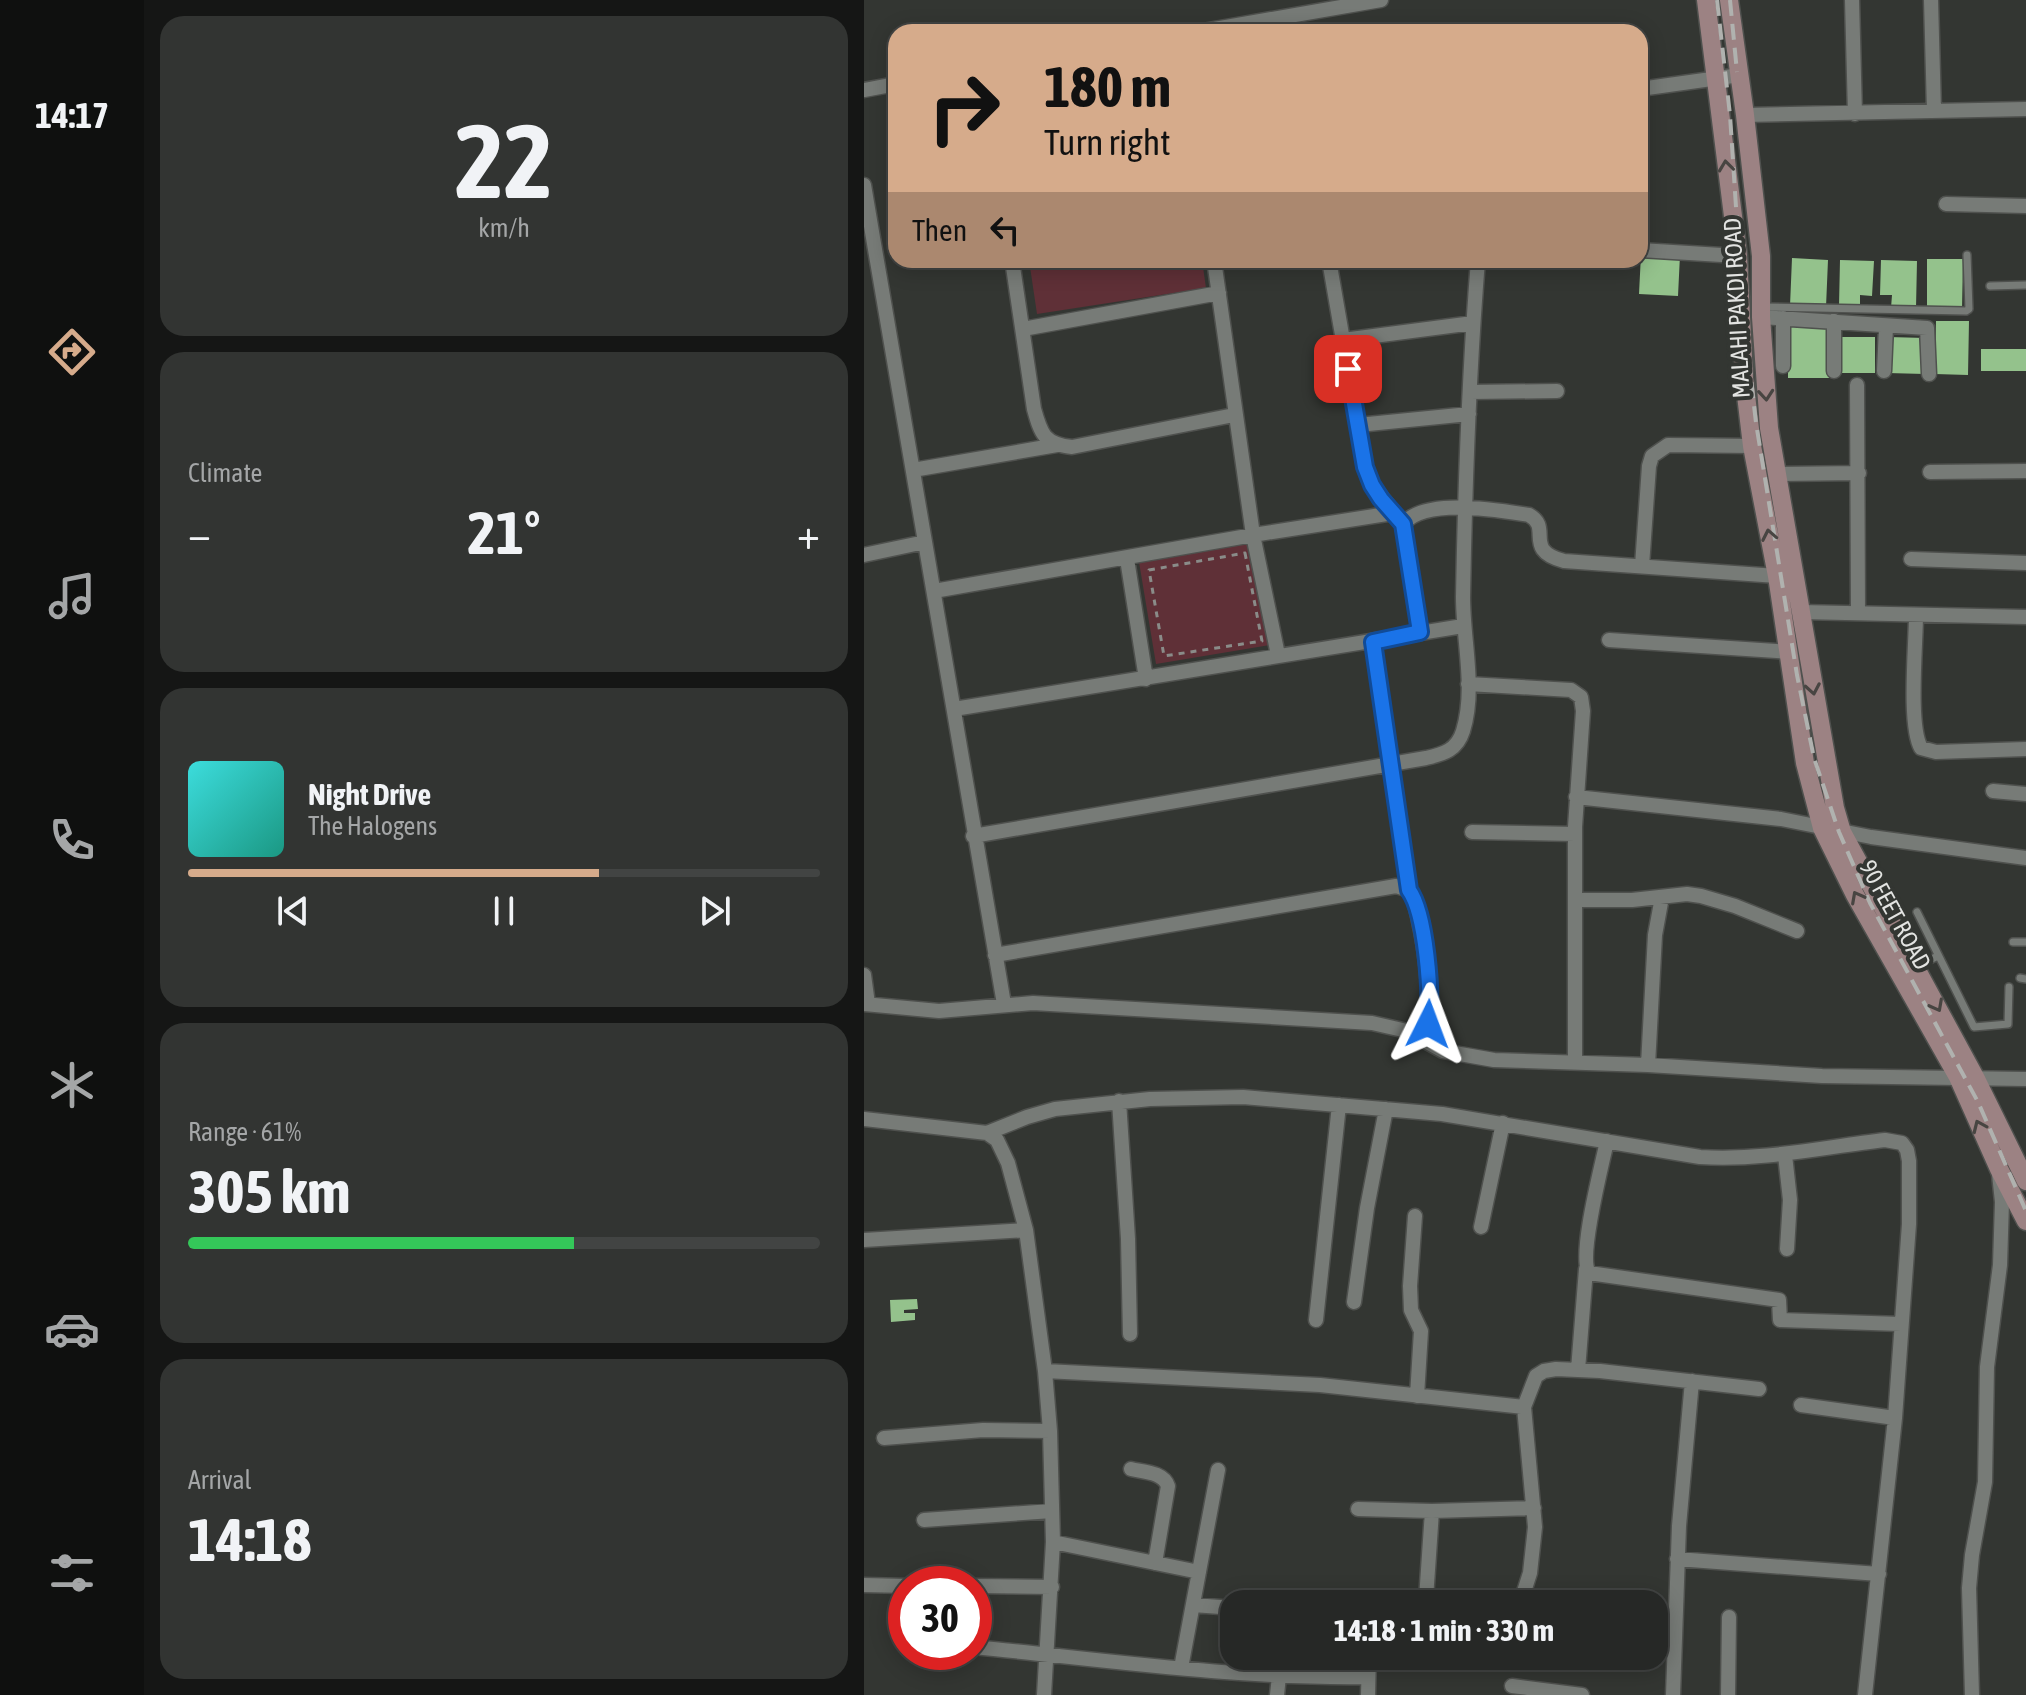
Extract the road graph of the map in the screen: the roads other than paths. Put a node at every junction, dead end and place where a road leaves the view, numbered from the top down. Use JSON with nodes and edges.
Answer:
{"nodes":[{"id":1,"x":1381,"y":0,"type":"edge"},
{"id":2,"x":1706,"y":0,"type":"edge"},
{"id":3,"x":1729,"y":0,"type":"edge"},
{"id":4,"x":1852,"y":0,"type":"edge"},
{"id":5,"x":1931,"y":0,"type":"edge"},
{"id":6,"x":1243,"y":24,"type":"edge"},
{"id":7,"x":1740,"y":75,"type":"junction"},
{"id":8,"x":1715,"y":78,"type":"junction"},
{"id":9,"x":888,"y":86,"type":"edge"},
{"id":10,"x":1648,"y":88,"type":"edge"},
{"id":11,"x":864,"y":90,"type":"edge"},
{"id":12,"x":2026,"y":109,"type":"edge"},
{"id":13,"x":1934,"y":111,"type":"junction"},
{"id":14,"x":1855,"y":114,"type":"junction"},
{"id":15,"x":1745,"y":115,"type":"junction"},
{"id":16,"x":864,"y":185,"type":"edge"},
{"id":17,"x":1946,"y":204,"type":"dead end"},
{"id":18,"x":2026,"y":206,"type":"edge"},
{"id":19,"x":1648,"y":250,"type":"edge"},
{"id":20,"x":1967,"y":255,"type":"dead end"},
{"id":21,"x":1738,"y":256,"type":"junction"},
{"id":22,"x":871,"y":266,"type":"edge"},
{"id":23,"x":1013,"y":268,"type":"edge"},
{"id":24,"x":1215,"y":268,"type":"edge"},
{"id":25,"x":1330,"y":268,"type":"edge"},
{"id":26,"x":1477,"y":268,"type":"edge"},
{"id":27,"x":2026,"y":285,"type":"edge"},
{"id":28,"x":1990,"y":286,"type":"dead end"},
{"id":29,"x":1219,"y":293,"type":"junction"},
{"id":30,"x":1761,"y":312,"type":"junction"},
{"id":31,"x":1783,"y":318,"type":"junction"},
{"id":32,"x":1834,"y":321,"type":"junction"},
{"id":33,"x":1473,"y":323,"type":"junction"},
{"id":34,"x":1886,"y":327,"type":"junction"},
{"id":35,"x":1023,"y":329,"type":"junction"},
{"id":36,"x":1343,"y":340,"type":"junction"},
{"id":37,"x":1783,"y":366,"type":"dead end"},
{"id":38,"x":1834,"y":371,"type":"dead end"},
{"id":39,"x":1884,"y":371,"type":"dead end"},
{"id":40,"x":1929,"y":374,"type":"dead end"},
{"id":41,"x":1857,"y":385,"type":"dead end"},
{"id":42,"x":1557,"y":391,"type":"dead end"},
{"id":43,"x":1470,"y":392,"type":"junction"},
{"id":44,"x":1469,"y":414,"type":"junction"},
{"id":45,"x":1234,"y":415,"type":"junction"},
{"id":46,"x":1358,"y":425,"type":"junction"},
{"id":47,"x":1057,"y":445,"type":"junction"},
{"id":48,"x":1752,"y":446,"type":"junction"},
{"id":49,"x":913,"y":470,"type":"junction"},
{"id":50,"x":2026,"y":471,"type":"edge"},
{"id":51,"x":1930,"y":472,"type":"dead end"},
{"id":52,"x":1859,"y":473,"type":"junction"},
{"id":53,"x":1777,"y":474,"type":"junction"},
{"id":54,"x":1772,"y":503,"type":"junction"},
{"id":55,"x":1464,"y":507,"type":"junction"},
{"id":56,"x":1398,"y":519,"type":"junction"},
{"id":57,"x":1253,"y":535,"type":"junction"},
{"id":58,"x":925,"y":542,"type":"junction"},
{"id":59,"x":864,"y":555,"type":"edge"},
{"id":60,"x":1127,"y":559,"type":"junction"},
{"id":61,"x":1911,"y":559,"type":"dead end"},
{"id":62,"x":2026,"y":563,"type":"edge"},
{"id":63,"x":1642,"y":566,"type":"junction"},
{"id":64,"x":1777,"y":576,"type":"junction"},
{"id":65,"x":934,"y":591,"type":"junction"},
{"id":66,"x":1792,"y":612,"type":"junction"},
{"id":67,"x":1858,"y":613,"type":"junction"},
{"id":68,"x":1916,"y":615,"type":"junction"},
{"id":69,"x":2026,"y":617,"type":"edge"},
{"id":70,"x":1463,"y":626,"type":"junction"},
{"id":71,"x":1420,"y":632,"type":"junction"},
{"id":72,"x":1609,"y":640,"type":"dead end"},
{"id":73,"x":1373,"y":642,"type":"junction"},
{"id":74,"x":1790,"y":652,"type":"junction"},
{"id":75,"x":1278,"y":655,"type":"junction"},
{"id":76,"x":1146,"y":679,"type":"junction"},
{"id":77,"x":1468,"y":684,"type":"junction"},
{"id":78,"x":954,"y":709,"type":"junction"},
{"id":79,"x":2026,"y":749,"type":"edge"},
{"id":80,"x":1390,"y":764,"type":"junction"},
{"id":81,"x":1993,"y":791,"type":"dead end"},
{"id":82,"x":2026,"y":794,"type":"edge"},
{"id":83,"x":1576,"y":797,"type":"junction"},
{"id":84,"x":1822,"y":828,"type":"junction"},
{"id":85,"x":1472,"y":832,"type":"dead end"},
{"id":86,"x":1842,"y":832,"type":"junction"},
{"id":87,"x":1575,"y":834,"type":"junction"},
{"id":88,"x":973,"y":836,"type":"junction"},
{"id":89,"x":2026,"y":858,"type":"edge"},
{"id":90,"x":1409,"y":890,"type":"junction"},
{"id":91,"x":1662,"y":897,"type":"junction"},
{"id":92,"x":1575,"y":900,"type":"junction"},
{"id":93,"x":1917,"y":912,"type":"dead end"},
{"id":94,"x":1797,"y":931,"type":"dead end"},
{"id":95,"x":2013,"y":942,"type":"dead end"},
{"id":96,"x":2026,"y":942,"type":"edge"},
{"id":97,"x":995,"y":955,"type":"junction"},
{"id":98,"x":1938,"y":956,"type":"junction"},
{"id":99,"x":1915,"y":967,"type":"junction"},
{"id":100,"x":864,"y":975,"type":"edge"},
{"id":101,"x":2009,"y":987,"type":"dead end"},
{"id":102,"x":866,"y":1004,"type":"edge"},
{"id":103,"x":1004,"y":1004,"type":"junction"},
{"id":104,"x":1974,"y":1027,"type":"junction"},
{"id":105,"x":1952,"y":1035,"type":"junction"},
{"id":106,"x":1426,"y":1041,"type":"junction"},
{"id":107,"x":1575,"y":1062,"type":"junction"},
{"id":108,"x":1648,"y":1065,"type":"junction"},
{"id":109,"x":1966,"y":1077,"type":"junction"},
{"id":110,"x":2026,"y":1079,"type":"edge"},
{"id":111,"x":1119,"y":1101,"type":"junction"},
{"id":112,"x":1339,"y":1105,"type":"junction"},
{"id":113,"x":1386,"y":1109,"type":"junction"},
{"id":114,"x":864,"y":1119,"type":"edge"},
{"id":115,"x":1503,"y":1123,"type":"junction"},
{"id":116,"x":987,"y":1133,"type":"junction"},
{"id":117,"x":1607,"y":1141,"type":"junction"},
{"id":118,"x":1785,"y":1155,"type":"junction"},
{"id":119,"x":1999,"y":1169,"type":"junction"},
{"id":120,"x":2026,"y":1181,"type":"edge"},
{"id":121,"x":1415,"y":1216,"type":"dead end"},
{"id":122,"x":2026,"y":1221,"type":"edge"},
{"id":123,"x":1481,"y":1227,"type":"dead end"},
{"id":124,"x":1026,"y":1230,"type":"junction"},
{"id":125,"x":864,"y":1240,"type":"edge"},
{"id":126,"x":1787,"y":1249,"type":"dead end"},
{"id":127,"x":1586,"y":1269,"type":"junction"},
{"id":128,"x":1354,"y":1302,"type":"dead end"},
{"id":129,"x":1316,"y":1320,"type":"dead end"},
{"id":130,"x":1901,"y":1324,"type":"junction"},
{"id":131,"x":1130,"y":1334,"type":"dead end"},
{"id":132,"x":1578,"y":1370,"type":"junction"},
{"id":133,"x":1045,"y":1371,"type":"junction"},
{"id":134,"x":1692,"y":1381,"type":"junction"},
{"id":135,"x":1759,"y":1389,"type":"dead end"},
{"id":136,"x":1417,"y":1396,"type":"junction"},
{"id":137,"x":1801,"y":1405,"type":"dead end"},
{"id":138,"x":1524,"y":1407,"type":"junction"},
{"id":139,"x":1895,"y":1418,"type":"junction"},
{"id":140,"x":1050,"y":1431,"type":"junction"},
{"id":141,"x":884,"y":1438,"type":"dead end"},
{"id":142,"x":1131,"y":1469,"type":"dead end"},
{"id":143,"x":1218,"y":1470,"type":"dead end"},
{"id":144,"x":1534,"y":1508,"type":"junction"},
{"id":145,"x":1358,"y":1509,"type":"dead end"},
{"id":146,"x":1052,"y":1511,"type":"junction"},
{"id":147,"x":1432,"y":1511,"type":"junction"},
{"id":148,"x":924,"y":1520,"type":"dead end"},
{"id":149,"x":1053,"y":1542,"type":"junction"},
{"id":150,"x":1677,"y":1559,"type":"junction"},
{"id":151,"x":1155,"y":1563,"type":"junction"},
{"id":152,"x":1199,"y":1572,"type":"junction"},
{"id":153,"x":1879,"y":1574,"type":"junction"},
{"id":154,"x":864,"y":1585,"type":"edge"},
{"id":155,"x":888,"y":1586,"type":"edge"},
{"id":156,"x":992,"y":1586,"type":"edge"},
{"id":157,"x":1052,"y":1587,"type":"junction"},
{"id":158,"x":1427,"y":1590,"type":"edge"},
{"id":159,"x":1526,"y":1590,"type":"edge"},
{"id":160,"x":1193,"y":1605,"type":"junction"},
{"id":161,"x":1220,"y":1607,"type":"edge"},
{"id":162,"x":1729,"y":1617,"type":"dead end"},
{"id":163,"x":992,"y":1649,"type":"edge"},
{"id":164,"x":1046,"y":1654,"type":"junction"},
{"id":165,"x":1181,"y":1668,"type":"junction"},
{"id":166,"x":1368,"y":1670,"type":"edge"},
{"id":167,"x":1279,"y":1676,"type":"junction"},
{"id":168,"x":1368,"y":1677,"type":"junction"},
{"id":169,"x":1512,"y":1686,"type":"dead end"},
{"id":170,"x":1044,"y":1695,"type":"edge"},
{"id":171,"x":1277,"y":1695,"type":"edge"},
{"id":172,"x":1368,"y":1695,"type":"edge"},
{"id":173,"x":1582,"y":1695,"type":"edge"},
{"id":174,"x":1673,"y":1695,"type":"edge"},
{"id":175,"x":1728,"y":1695,"type":"edge"},
{"id":176,"x":1865,"y":1695,"type":"edge"},
{"id":177,"x":1972,"y":1695,"type":"edge"}],
"edges":[{"from":1,"to":6,"type":"street"},
{"from":2,"to":8,"type":"main road","name":"MALAHI PAKDI ROAD"},
{"from":3,"to":7,"type":"main road","name":"MALAHI PAKDI ROAD"},
{"from":4,"to":14,"type":"street"},
{"from":5,"to":13,"type":"street"},
{"from":7,"to":8,"type":"street"},
{"from":7,"to":15,"type":"main road","name":"MALAHI PAKDI ROAD"},
{"from":8,"to":10,"type":"street"},
{"from":21,"to":8,"type":"main road","name":"MALAHI PAKDI ROAD","one_way":true},
{"from":9,"to":11,"type":"street"},
{"from":12,"to":13,"type":"street"},
{"from":13,"to":14,"type":"street"},
{"from":14,"to":15,"type":"street"},
{"from":15,"to":30,"type":"main road","name":"MALAHI PAKDI ROAD"},
{"from":16,"to":22,"type":"street"},
{"from":17,"to":18,"type":"street"},
{"from":19,"to":21,"type":"street"},
{"from":20,"to":30,"type":"lane"},
{"from":21,"to":48,"type":"main road","name":"MALAHI PAKDI ROAD"},
{"from":22,"to":49,"type":"street"},
{"from":23,"to":35,"type":"street"},
{"from":24,"to":29,"type":"street"},
{"from":25,"to":36,"type":"street"},
{"from":26,"to":33,"type":"street"},
{"from":27,"to":28,"type":"lane"},
{"from":29,"to":35,"type":"street"},
{"from":29,"to":45,"type":"street"},
{"from":30,"to":31,"type":"street"},
{"from":30,"to":53,"type":"main road","name":"MALAHI PAKDI ROAD","one_way":true},
{"from":31,"to":32,"type":"street"},
{"from":31,"to":37,"type":"street"},
{"from":32,"to":34,"type":"street"},
{"from":32,"to":38,"type":"street"},
{"from":33,"to":36,"type":"street"},
{"from":33,"to":43,"type":"street"},
{"from":34,"to":39,"type":"street"},
{"from":34,"to":40,"type":"street"},
{"from":35,"to":47,"type":"street"},
{"from":36,"to":46,"type":"street"},
{"from":41,"to":52,"type":"street"},
{"from":42,"to":43,"type":"street"},
{"from":43,"to":44,"type":"street"},
{"from":44,"to":46,"type":"street"},
{"from":44,"to":55,"type":"street"},
{"from":45,"to":47,"type":"street"},
{"from":45,"to":57,"type":"street"},
{"from":46,"to":56,"type":"street"},
{"from":47,"to":49,"type":"street"},
{"from":48,"to":54,"type":"main road","name":"MALAHI PAKDI ROAD"},
{"from":48,"to":63,"type":"street"},
{"from":49,"to":58,"type":"street"},
{"from":50,"to":51,"type":"street"},
{"from":52,"to":53,"type":"street"},
{"from":52,"to":67,"type":"street"},
{"from":53,"to":54,"type":"main road","name":"MALAHI PAKDI ROAD"},
{"from":64,"to":54,"type":"main road","name":"MALAHI PAKDI ROAD","one_way":true},
{"from":54,"to":66,"type":"main road","name":"MALAHI PAKDI ROAD"},
{"from":55,"to":56,"type":"street"},
{"from":55,"to":63,"type":"street"},
{"from":55,"to":70,"type":"street"},
{"from":56,"to":57,"type":"street"},
{"from":56,"to":71,"type":"street"},
{"from":57,"to":60,"type":"street"},
{"from":57,"to":75,"type":"street"},
{"from":58,"to":59,"type":"street"},
{"from":58,"to":65,"type":"street"},
{"from":60,"to":65,"type":"street"},
{"from":60,"to":76,"type":"street"},
{"from":61,"to":62,"type":"street"},
{"from":63,"to":64,"type":"street"},
{"from":64,"to":66,"type":"main road","name":"MALAHI PAKDI ROAD"},
{"from":65,"to":78,"type":"street"},
{"from":66,"to":67,"type":"street"},
{"from":66,"to":74,"type":"main road","name":"90 FEET ROAD"},
{"from":66,"to":86,"type":"main road","name":"90 FEET ROAD","one_way":true},
{"from":67,"to":68,"type":"street"},
{"from":68,"to":69,"type":"street"},
{"from":68,"to":79,"type":"street"},
{"from":70,"to":71,"type":"street"},
{"from":70,"to":77,"type":"street"},
{"from":71,"to":73,"type":"street"},
{"from":72,"to":74,"type":"street"},
{"from":73,"to":75,"type":"street"},
{"from":73,"to":80,"type":"street"},
{"from":74,"to":84,"type":"main road","name":"90 FEET ROAD"},
{"from":75,"to":76,"type":"street"},
{"from":76,"to":78,"type":"street"},
{"from":77,"to":80,"type":"street"},
{"from":77,"to":83,"type":"street"},
{"from":78,"to":88,"type":"street"},
{"from":80,"to":88,"type":"street"},
{"from":80,"to":90,"type":"street"},
{"from":81,"to":82,"type":"street"},
{"from":83,"to":84,"type":"street"},
{"from":83,"to":87,"type":"street"},
{"from":84,"to":86,"type":"street"},
{"from":109,"to":84,"type":"main road","name":"90 FEET ROAD","one_way":true},
{"from":85,"to":87,"type":"street"},
{"from":86,"to":89,"type":"street"},
{"from":86,"to":99,"type":"main road","name":"90 FEET ROAD"},
{"from":87,"to":92,"type":"street"},
{"from":88,"to":97,"type":"street"},
{"from":90,"to":97,"type":"street"},
{"from":90,"to":106,"type":"street"},
{"from":91,"to":92,"type":"street"},
{"from":91,"to":94,"type":"street"},
{"from":91,"to":108,"type":"street"},
{"from":92,"to":107,"type":"street"},
{"from":93,"to":98,"type":"lane"},
{"from":95,"to":96,"type":"lane"},
{"from":97,"to":103,"type":"street"},
{"from":98,"to":99,"type":"lane"},
{"from":98,"to":104,"type":"lane"},
{"from":99,"to":105,"type":"main road","name":"90 FEET ROAD","one_way":true},
{"from":100,"to":102,"type":"street"},
{"from":101,"to":104,"type":"lane"},
{"from":102,"to":103,"type":"street"},
{"from":103,"to":106,"type":"street"},
{"from":104,"to":105,"type":"lane"},
{"from":105,"to":109,"type":"main road","name":"90 FEET ROAD"},
{"from":106,"to":107,"type":"street"},
{"from":107,"to":108,"type":"street"},
{"from":108,"to":109,"type":"street"},
{"from":109,"to":110,"type":"street"},
{"from":119,"to":109,"type":"main road","name":"90 FEET ROAD","one_way":true},
{"from":109,"to":120,"type":"main road","name":"90 FEET ROAD"},
{"from":111,"to":112,"type":"street"},
{"from":111,"to":116,"type":"street"},
{"from":111,"to":131,"type":"street"},
{"from":112,"to":113,"type":"street"},
{"from":112,"to":129,"type":"street"},
{"from":113,"to":115,"type":"street"},
{"from":113,"to":128,"type":"street"},
{"from":114,"to":116,"type":"street"},
{"from":115,"to":117,"type":"street"},
{"from":115,"to":123,"type":"street"},
{"from":116,"to":124,"type":"street"},
{"from":117,"to":118,"type":"street"},
{"from":117,"to":127,"type":"street"},
{"from":118,"to":126,"type":"street"},
{"from":118,"to":130,"type":"street"},
{"from":119,"to":122,"type":"main road","name":"90 FEET ROAD"},
{"from":119,"to":177,"type":"street"},
{"from":121,"to":136,"type":"street"},
{"from":124,"to":125,"type":"street"},
{"from":124,"to":133,"type":"street"},
{"from":127,"to":130,"type":"street"},
{"from":127,"to":132,"type":"street"},
{"from":130,"to":139,"type":"street"},
{"from":132,"to":134,"type":"street"},
{"from":132,"to":138,"type":"street"},
{"from":133,"to":136,"type":"street"},
{"from":133,"to":140,"type":"street"},
{"from":134,"to":135,"type":"street"},
{"from":134,"to":150,"type":"street"},
{"from":136,"to":138,"type":"street"},
{"from":137,"to":139,"type":"street"},
{"from":138,"to":144,"type":"street"},
{"from":139,"to":153,"type":"street"},
{"from":140,"to":141,"type":"street"},
{"from":140,"to":146,"type":"street"},
{"from":142,"to":151,"type":"street"},
{"from":143,"to":152,"type":"street"},
{"from":144,"to":147,"type":"street"},
{"from":144,"to":159,"type":"street"},
{"from":145,"to":147,"type":"street"},
{"from":146,"to":148,"type":"street"},
{"from":146,"to":149,"type":"street"},
{"from":147,"to":158,"type":"street"},
{"from":149,"to":151,"type":"street"},
{"from":149,"to":157,"type":"street"},
{"from":150,"to":153,"type":"street"},
{"from":150,"to":174,"type":"street"},
{"from":151,"to":152,"type":"street"},
{"from":152,"to":160,"type":"street"},
{"from":153,"to":176,"type":"street"},
{"from":154,"to":155,"type":"street"},
{"from":156,"to":157,"type":"street"},
{"from":157,"to":164,"type":"street"},
{"from":160,"to":161,"type":"street"},
{"from":160,"to":165,"type":"street"},
{"from":162,"to":175,"type":"street"},
{"from":163,"to":164,"type":"street"},
{"from":164,"to":165,"type":"street"},
{"from":164,"to":170,"type":"street"},
{"from":165,"to":167,"type":"street"},
{"from":166,"to":168,"type":"street"},
{"from":167,"to":168,"type":"street"},
{"from":167,"to":171,"type":"street"},
{"from":168,"to":172,"type":"street"},
{"from":169,"to":173,"type":"street"}]}
